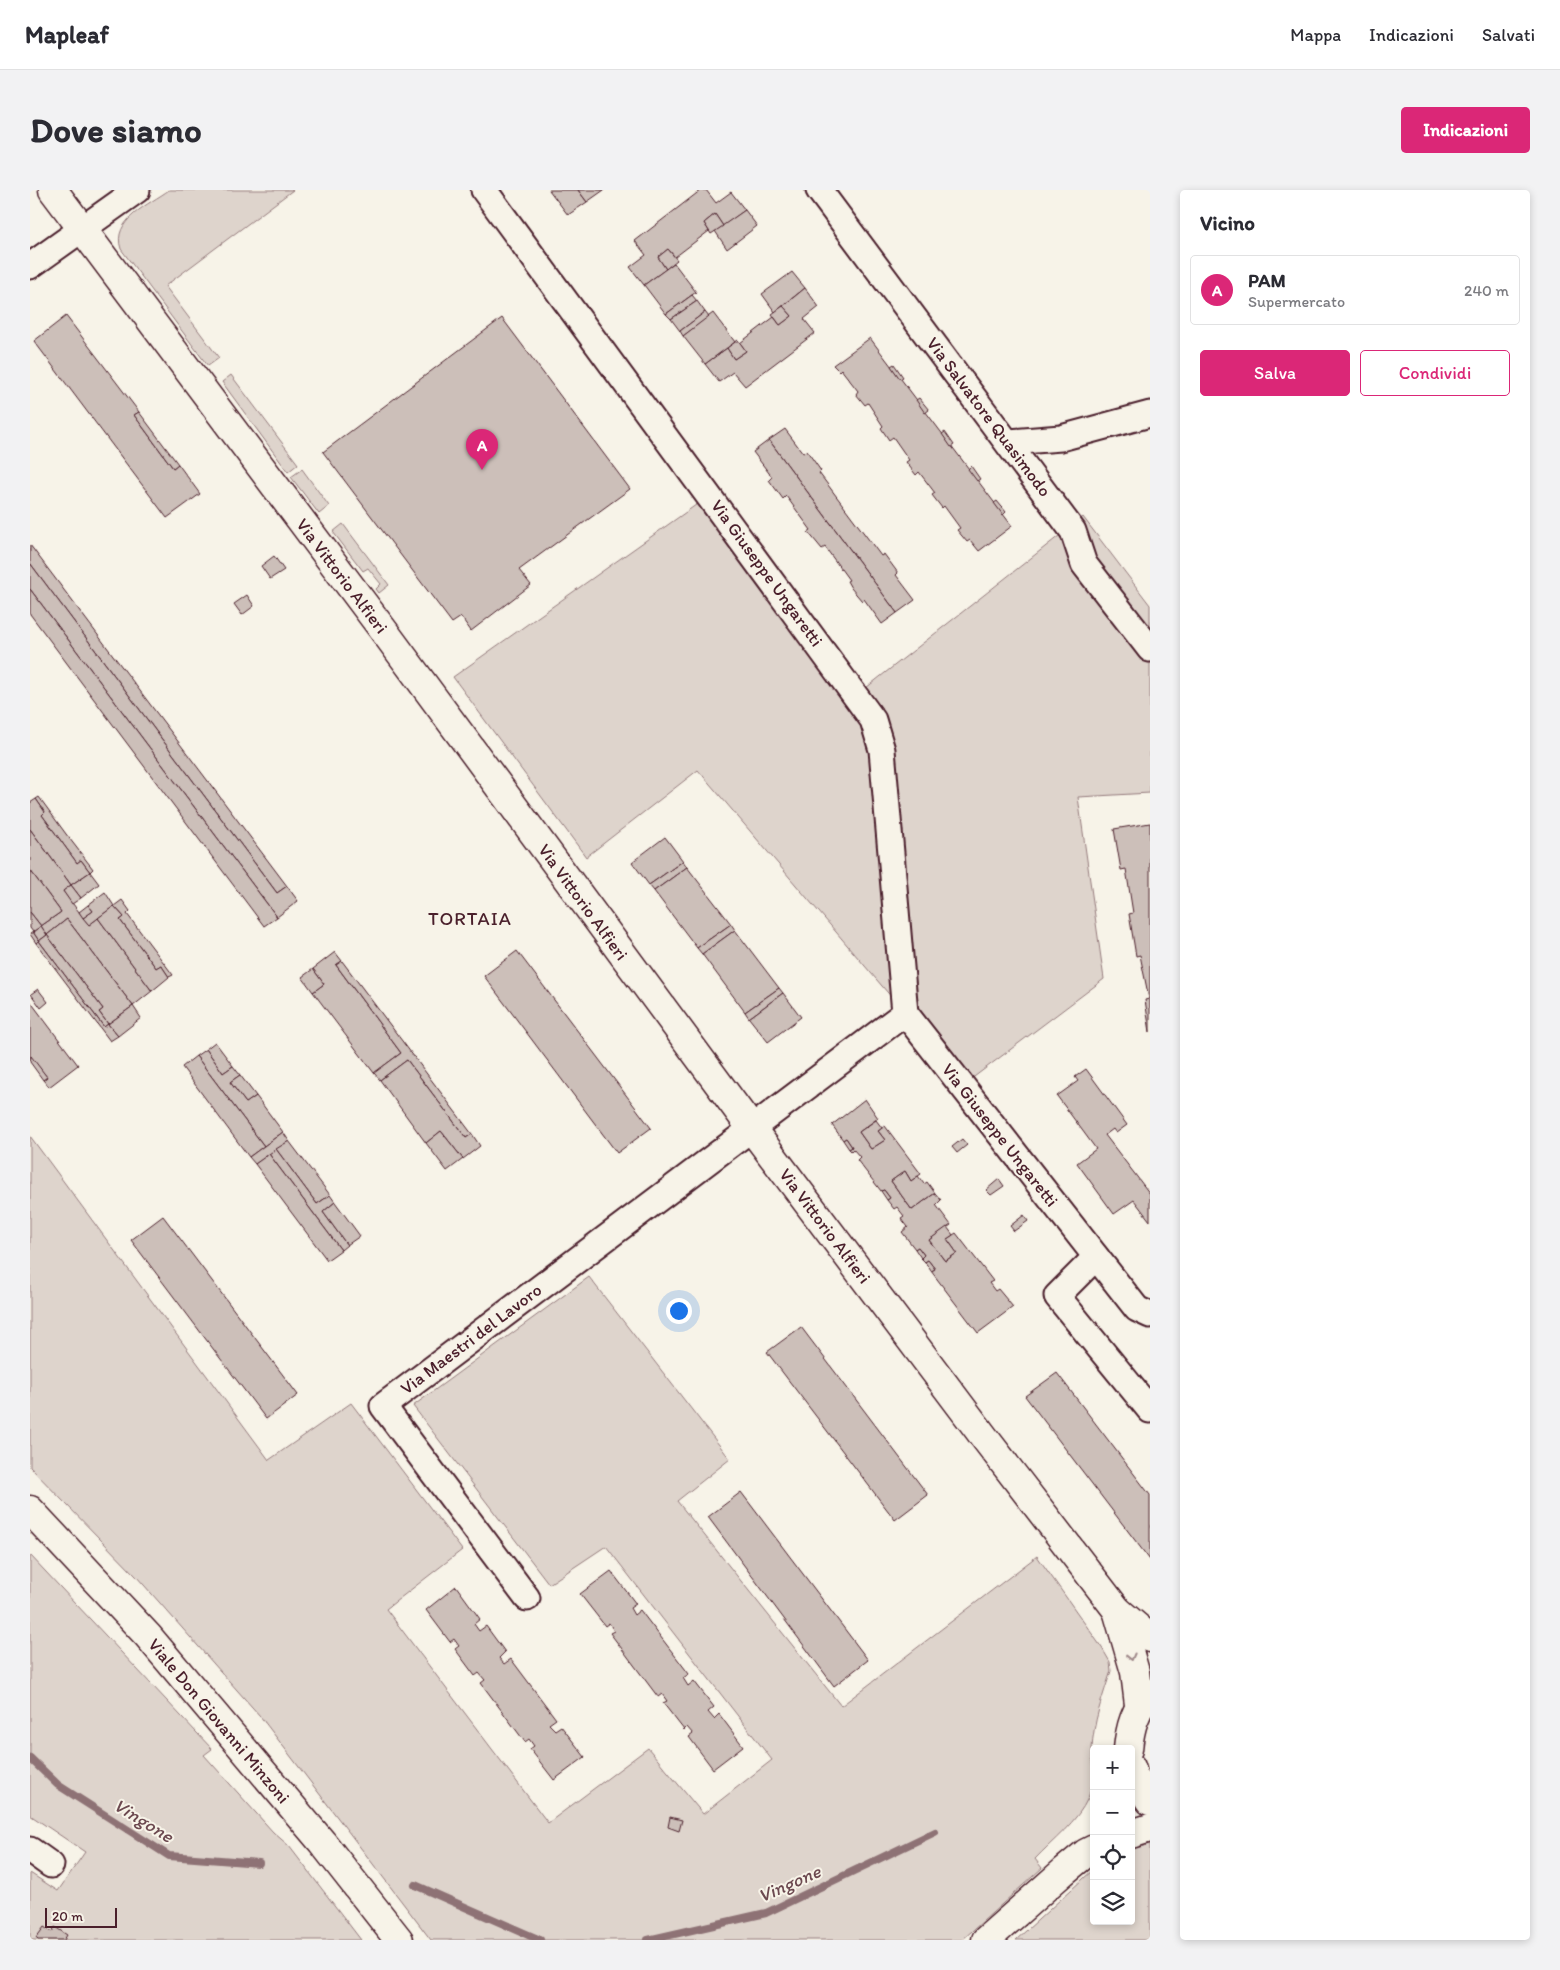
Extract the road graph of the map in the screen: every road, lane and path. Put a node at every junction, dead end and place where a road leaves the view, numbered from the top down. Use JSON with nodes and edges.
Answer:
{"nodes":[{"id":1,"x":53,"y":190,"type":"edge"},
{"id":2,"x":137,"y":190,"type":"edge"},
{"id":3,"x":484,"y":190,"type":"edge"},
{"id":4,"x":819,"y":190,"type":"edge"},
{"id":5,"x":81,"y":229,"type":"junction"},
{"id":6,"x":30,"y":266,"type":"edge"},
{"id":7,"x":1150,"y":414,"type":"edge"},
{"id":8,"x":1009,"y":442,"type":"junction"},
{"id":9,"x":1150,"y":649,"type":"edge"},
{"id":10,"x":905,"y":1013,"type":"junction"},
{"id":11,"x":752,"y":1129,"type":"junction"},
{"id":12,"x":1096,"y":1257,"type":"junction"},
{"id":13,"x":1150,"y":1315,"type":"edge"},
{"id":14,"x":1150,"y":1410,"type":"edge"},
{"id":15,"x":30,"y":1510,"type":"edge"},
{"id":16,"x":527,"y":1598,"type":"dead end"},
{"id":17,"x":1117,"y":1610,"type":"junction"},
{"id":18,"x":1150,"y":1638,"type":"edge"},
{"id":19,"x":1145,"y":1699,"type":"edge"},
{"id":20,"x":1128,"y":1745,"type":"edge"},
{"id":21,"x":1135,"y":1778,"type":"edge"},
{"id":22,"x":1150,"y":1801,"type":"edge"},
{"id":23,"x":1150,"y":1828,"type":"edge"},
{"id":24,"x":1135,"y":1833,"type":"edge"},
{"id":25,"x":1090,"y":1848,"type":"edge"},
{"id":26,"x":30,"y":1850,"type":"edge"},
{"id":27,"x":51,"y":1865,"type":"dead end"},
{"id":28,"x":399,"y":1940,"type":"edge"},
{"id":29,"x":986,"y":1940,"type":"edge"}],
"edges":[{"from":1,"to":5,"type":"street","name":"Via Vittorio Alfieri"},
{"from":2,"to":5,"type":"street"},
{"from":3,"to":10,"type":"street","name":"Via Giuseppe Ungaretti"},
{"from":4,"to":8,"type":"street","name":"Via Salvatore Quasimodo"},
{"from":5,"to":6,"type":"street"},
{"from":5,"to":11,"type":"street","name":"Via Vittorio Alfieri"},
{"from":7,"to":8,"type":"street"},
{"from":8,"to":9,"type":"street","name":"Via Salvatore Quasimodo"},
{"from":10,"to":11,"type":"street"},
{"from":10,"to":12,"type":"street","name":"Via Giuseppe Ungaretti"},
{"from":11,"to":16,"type":"street","name":"Via Maestri del Lavoro"},
{"from":11,"to":17,"type":"street","name":"Via Vittorio Alfieri"},
{"from":12,"to":13,"type":"street","name":"Via Giuseppe Ungaretti"},
{"from":12,"to":14,"type":"street"},
{"from":15,"to":28,"type":"street","name":"Viale Don Giovanni Minzoni"},
{"from":17,"to":18,"type":"street","name":"Via Vittorio Alfieri"},
{"from":17,"to":19,"type":"street","name":"Via Vittorio Alfieri","one_way":true},
{"from":19,"to":20,"type":"street"},
{"from":21,"to":22,"type":"street"},
{"from":23,"to":24,"type":"street"},
{"from":25,"to":29,"type":"street"},
{"from":26,"to":27,"type":"street"}]}
